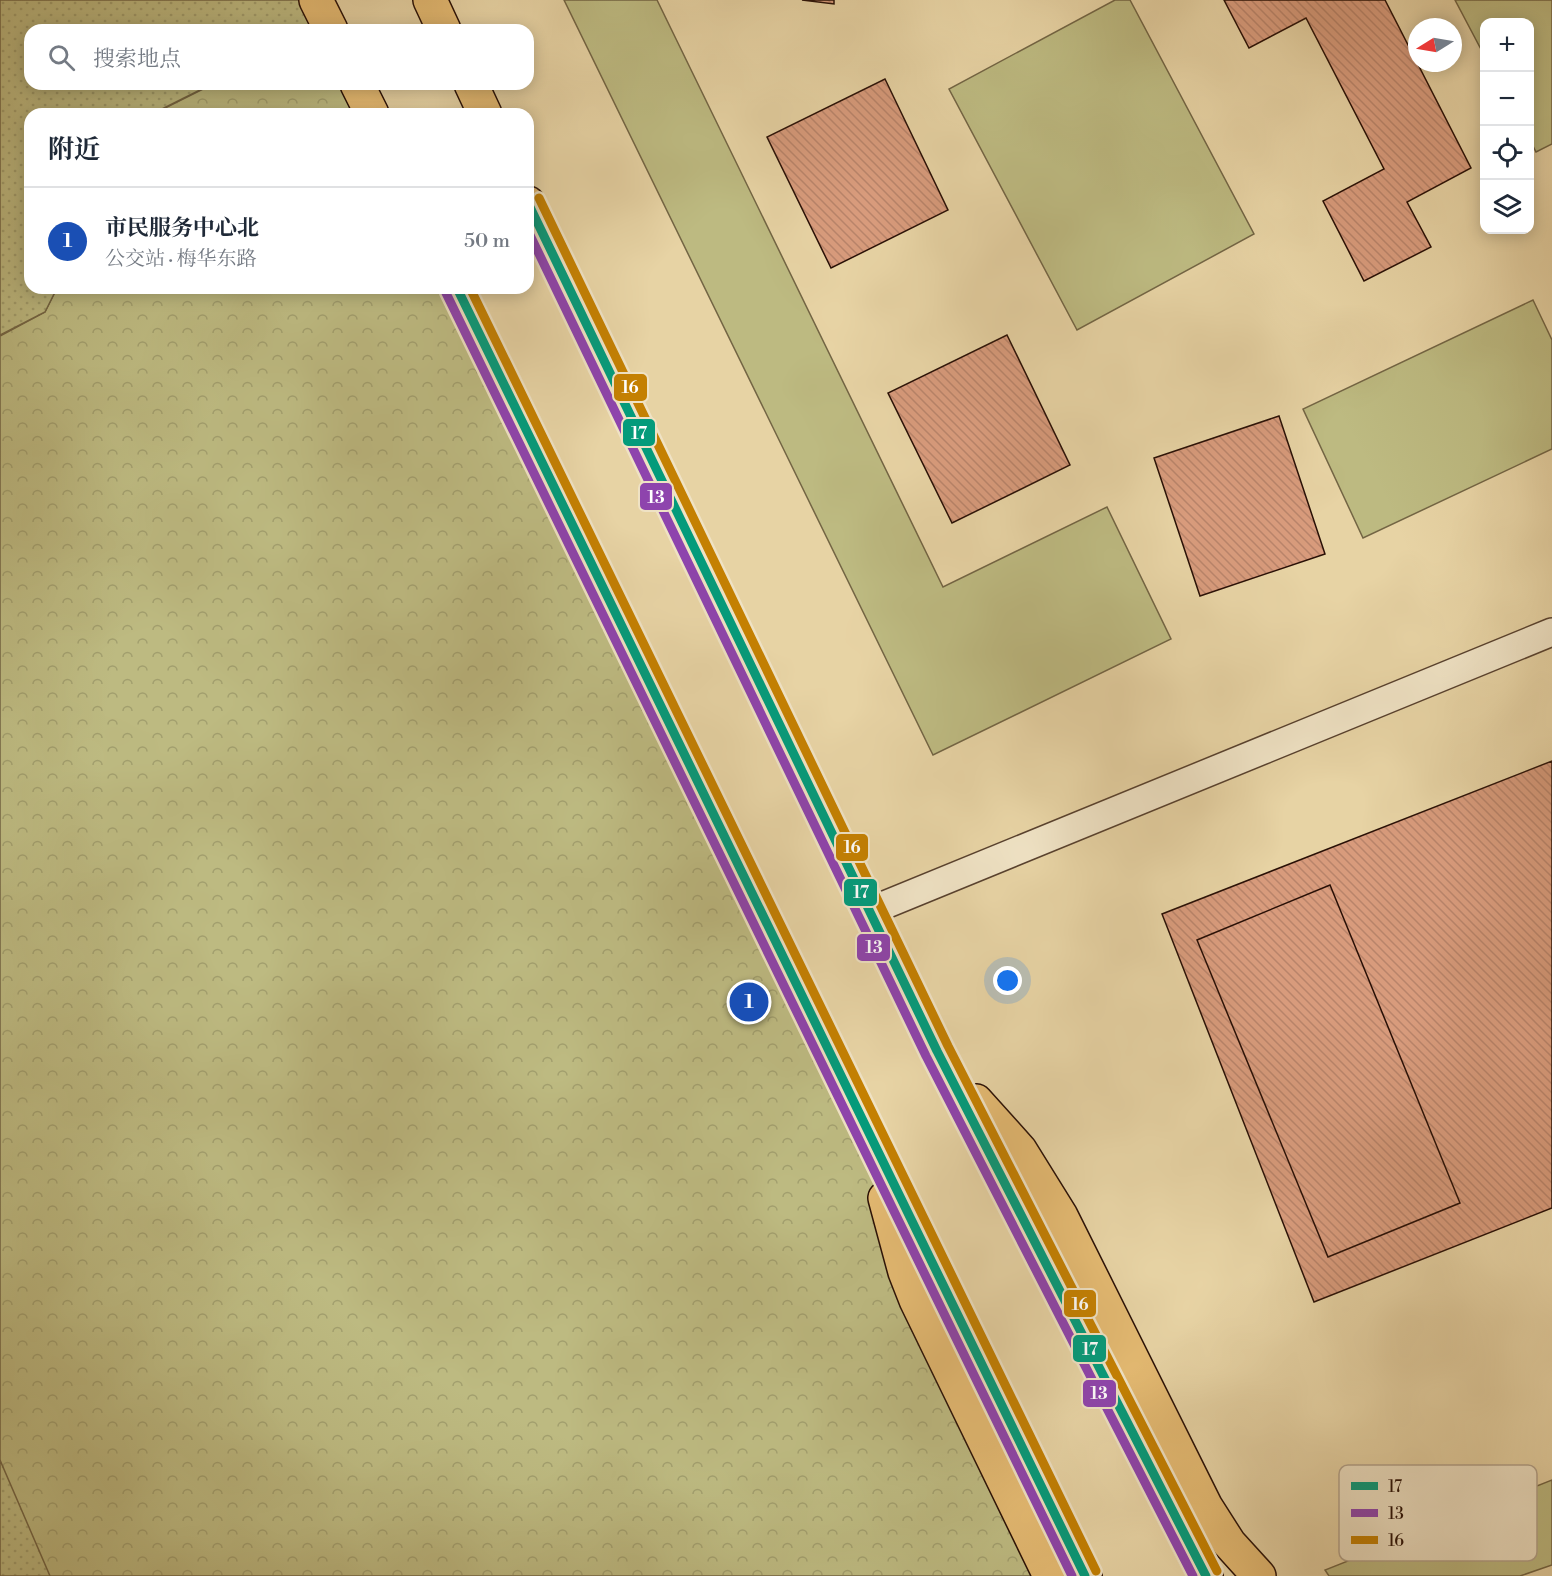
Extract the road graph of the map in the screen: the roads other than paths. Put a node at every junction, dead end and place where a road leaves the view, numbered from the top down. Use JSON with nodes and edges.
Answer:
{"nodes":[{"id":1,"x":316,"y":0,"type":"edge"},
{"id":2,"x":430,"y":0,"type":"edge"},
{"id":3,"x":328,"y":24,"type":"edge"},
{"id":4,"x":441,"y":24,"type":"edge"},
{"id":5,"x":360,"y":90,"type":"edge"},
{"id":6,"x":474,"y":90,"type":"edge"},
{"id":7,"x":369,"y":108,"type":"edge"},
{"id":8,"x":482,"y":108,"type":"edge"},
{"id":9,"x":534,"y":215,"type":"edge"},
{"id":10,"x":459,"y":294,"type":"edge"},
{"id":11,"x":1552,"y":632,"type":"edge"},
{"id":12,"x":870,"y":911,"type":"junction"},
{"id":13,"x":937,"y":1051,"type":"junction"},
{"id":14,"x":863,"y":1121,"type":"junction"},
{"id":15,"x":1050,"y":1576,"type":"edge"},
{"id":16,"x":1085,"y":1576,"type":"edge"},
{"id":17,"x":1206,"y":1576,"type":"edge"},
{"id":18,"x":1259,"y":1576,"type":"edge"}],
"edges":[{"from":1,"to":3,"type":"main road"},
{"from":2,"to":4,"type":"main road"},
{"from":5,"to":7,"type":"main road"},
{"from":6,"to":8,"type":"main road"},
{"from":9,"to":12,"type":"main road"},
{"from":10,"to":14,"type":"main road"},
{"from":11,"to":12,"type":"street"},
{"from":12,"to":13,"type":"main road"},
{"from":13,"to":17,"type":"main road"},
{"from":13,"to":18,"type":"main road"},
{"from":14,"to":15,"type":"main road"},
{"from":14,"to":16,"type":"main road"}]}
